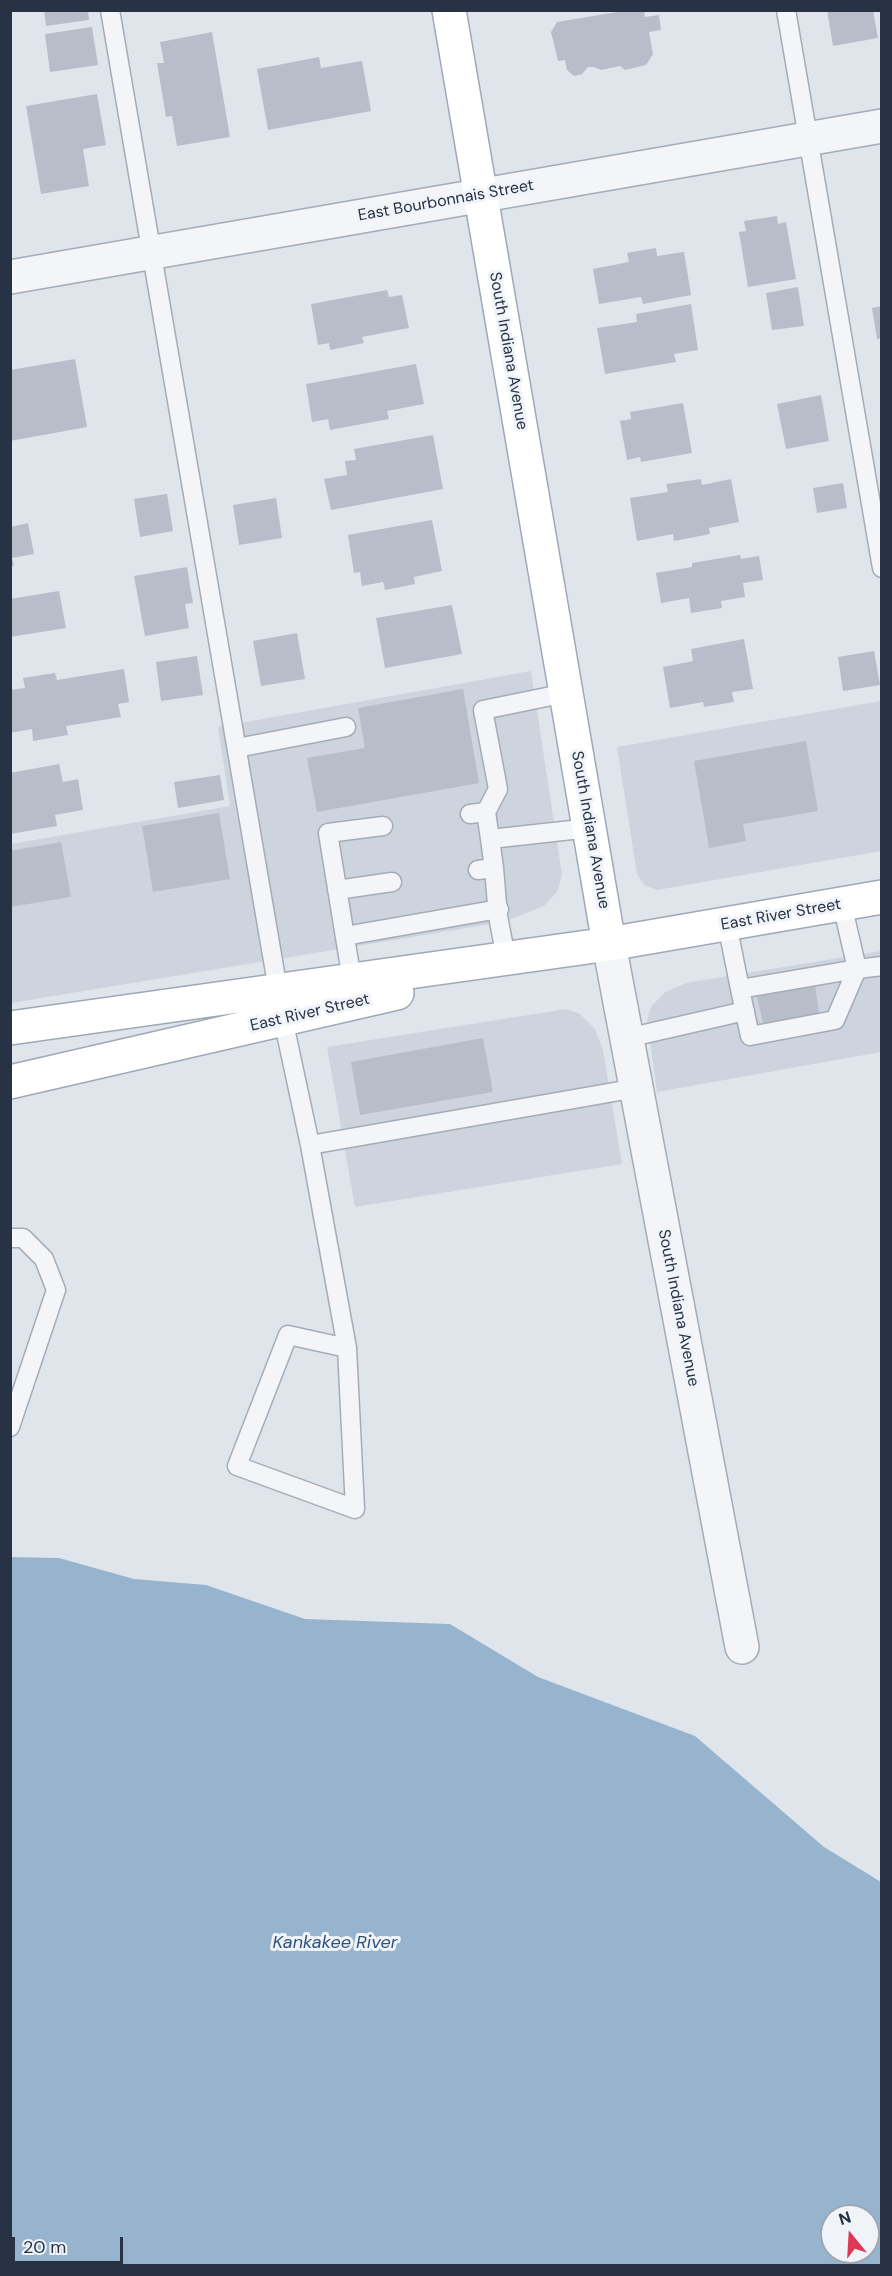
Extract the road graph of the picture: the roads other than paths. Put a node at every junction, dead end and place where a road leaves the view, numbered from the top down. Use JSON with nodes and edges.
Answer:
{"nodes":[{"id":1,"x":110,"y":10,"type":"edge"},
{"id":2,"x":449,"y":10,"type":"edge"},
{"id":3,"x":786,"y":10,"type":"edge"},
{"id":4,"x":882,"y":126,"type":"edge"},
{"id":5,"x":808,"y":138,"type":"junction"},
{"id":6,"x":481,"y":195,"type":"junction"},
{"id":7,"x":152,"y":253,"type":"junction"},
{"id":8,"x":10,"y":277,"type":"edge"},
{"id":9,"x":882,"y":568,"type":"edge"},
{"id":10,"x":566,"y":693,"type":"junction"},
{"id":11,"x":346,"y":727,"type":"dead end"},
{"id":12,"x":237,"y":748,"type":"junction"},
{"id":13,"x":383,"y":826,"type":"dead end"},
{"id":14,"x":590,"y":828,"type":"junction"},
{"id":15,"x":490,"y":839,"type":"junction"},
{"id":16,"x":392,"y":882,"type":"dead end"},
{"id":17,"x":338,"y":890,"type":"junction"},
{"id":18,"x":882,"y":897,"type":"edge"},
{"id":19,"x":842,"y":904,"type":"junction"},
{"id":20,"x":499,"y":909,"type":"junction"},
{"id":21,"x":727,"y":924,"type":"junction"},
{"id":22,"x":345,"y":936,"type":"junction"},
{"id":23,"x":609,"y":944,"type":"junction"},
{"id":24,"x":506,"y":958,"type":"junction"},
{"id":25,"x":882,"y":966,"type":"edge"},
{"id":26,"x":857,"y":969,"type":"junction"},
{"id":27,"x":352,"y":980,"type":"junction"},
{"id":28,"x":740,"y":989,"type":"junction"},
{"id":29,"x":280,"y":1005,"type":"junction"},
{"id":30,"x":745,"y":1011,"type":"junction"},
{"id":31,"x":10,"y":1028,"type":"edge"},
{"id":32,"x":627,"y":1038,"type":"junction"},
{"id":33,"x":10,"y":1082,"type":"edge"},
{"id":34,"x":637,"y":1089,"type":"junction"},
{"id":35,"x":310,"y":1145,"type":"junction"},
{"id":36,"x":10,"y":1238,"type":"edge"},
{"id":37,"x":347,"y":1348,"type":"junction"},
{"id":38,"x":10,"y":1427,"type":"edge"},
{"id":39,"x":742,"y":1647,"type":"dead end"}],
"edges":[{"from":1,"to":7,"type":"lane"},
{"from":2,"to":6,"type":"main road","name":"South Indiana Avenue"},
{"from":3,"to":5,"type":"lane"},
{"from":4,"to":5,"type":"street","name":"East Bourbonnais Street"},
{"from":5,"to":6,"type":"street","name":"East Bourbonnais Street"},
{"from":5,"to":9,"type":"lane"},
{"from":6,"to":7,"type":"street","name":"East Bourbonnais Street"},
{"from":6,"to":10,"type":"main road","name":"South Indiana Avenue"},
{"from":7,"to":8,"type":"street","name":"East Bourbonnais Street"},
{"from":7,"to":12,"type":"lane"},
{"from":10,"to":14,"type":"main road","name":"South Indiana Avenue"},
{"from":10,"to":15,"type":"lane"},
{"from":11,"to":12,"type":"lane"},
{"from":12,"to":29,"type":"lane"},
{"from":13,"to":17,"type":"lane"},
{"from":14,"to":15,"type":"lane"},
{"from":14,"to":23,"type":"main road","name":"South Indiana Avenue"},
{"from":15,"to":20,"type":"lane"},
{"from":16,"to":17,"type":"lane"},
{"from":17,"to":22,"type":"lane"},
{"from":18,"to":19,"type":"main road","name":"East River Street"},
{"from":19,"to":21,"type":"main road","name":"East River Street"},
{"from":19,"to":26,"type":"lane"},
{"from":20,"to":22,"type":"lane"},
{"from":20,"to":24,"type":"lane"},
{"from":21,"to":23,"type":"main road","name":"East River Street"},
{"from":21,"to":28,"type":"lane"},
{"from":22,"to":27,"type":"lane"},
{"from":23,"to":24,"type":"main road","name":"East River Street"},
{"from":23,"to":29,"type":"main road","name":"East River Street"},
{"from":23,"to":32,"type":"street","name":"South Indiana Avenue"},
{"from":24,"to":27,"type":"main road","name":"East River Street"},
{"from":25,"to":26,"type":"lane"},
{"from":26,"to":28,"type":"lane"},
{"from":26,"to":30,"type":"lane"},
{"from":27,"to":29,"type":"main road","name":"East River Street"},
{"from":28,"to":30,"type":"lane"},
{"from":29,"to":31,"type":"main road","name":"East River Street"},
{"from":29,"to":33,"type":"main road","name":"East River Street"},
{"from":29,"to":35,"type":"lane"},
{"from":30,"to":32,"type":"lane"},
{"from":32,"to":34,"type":"street","name":"South Indiana Avenue"},
{"from":34,"to":35,"type":"lane"},
{"from":34,"to":39,"type":"street","name":"South Indiana Avenue"},
{"from":35,"to":37,"type":"lane"},
{"from":36,"to":38,"type":"lane"},
{"from":37,"to":37,"type":"lane"}]}
